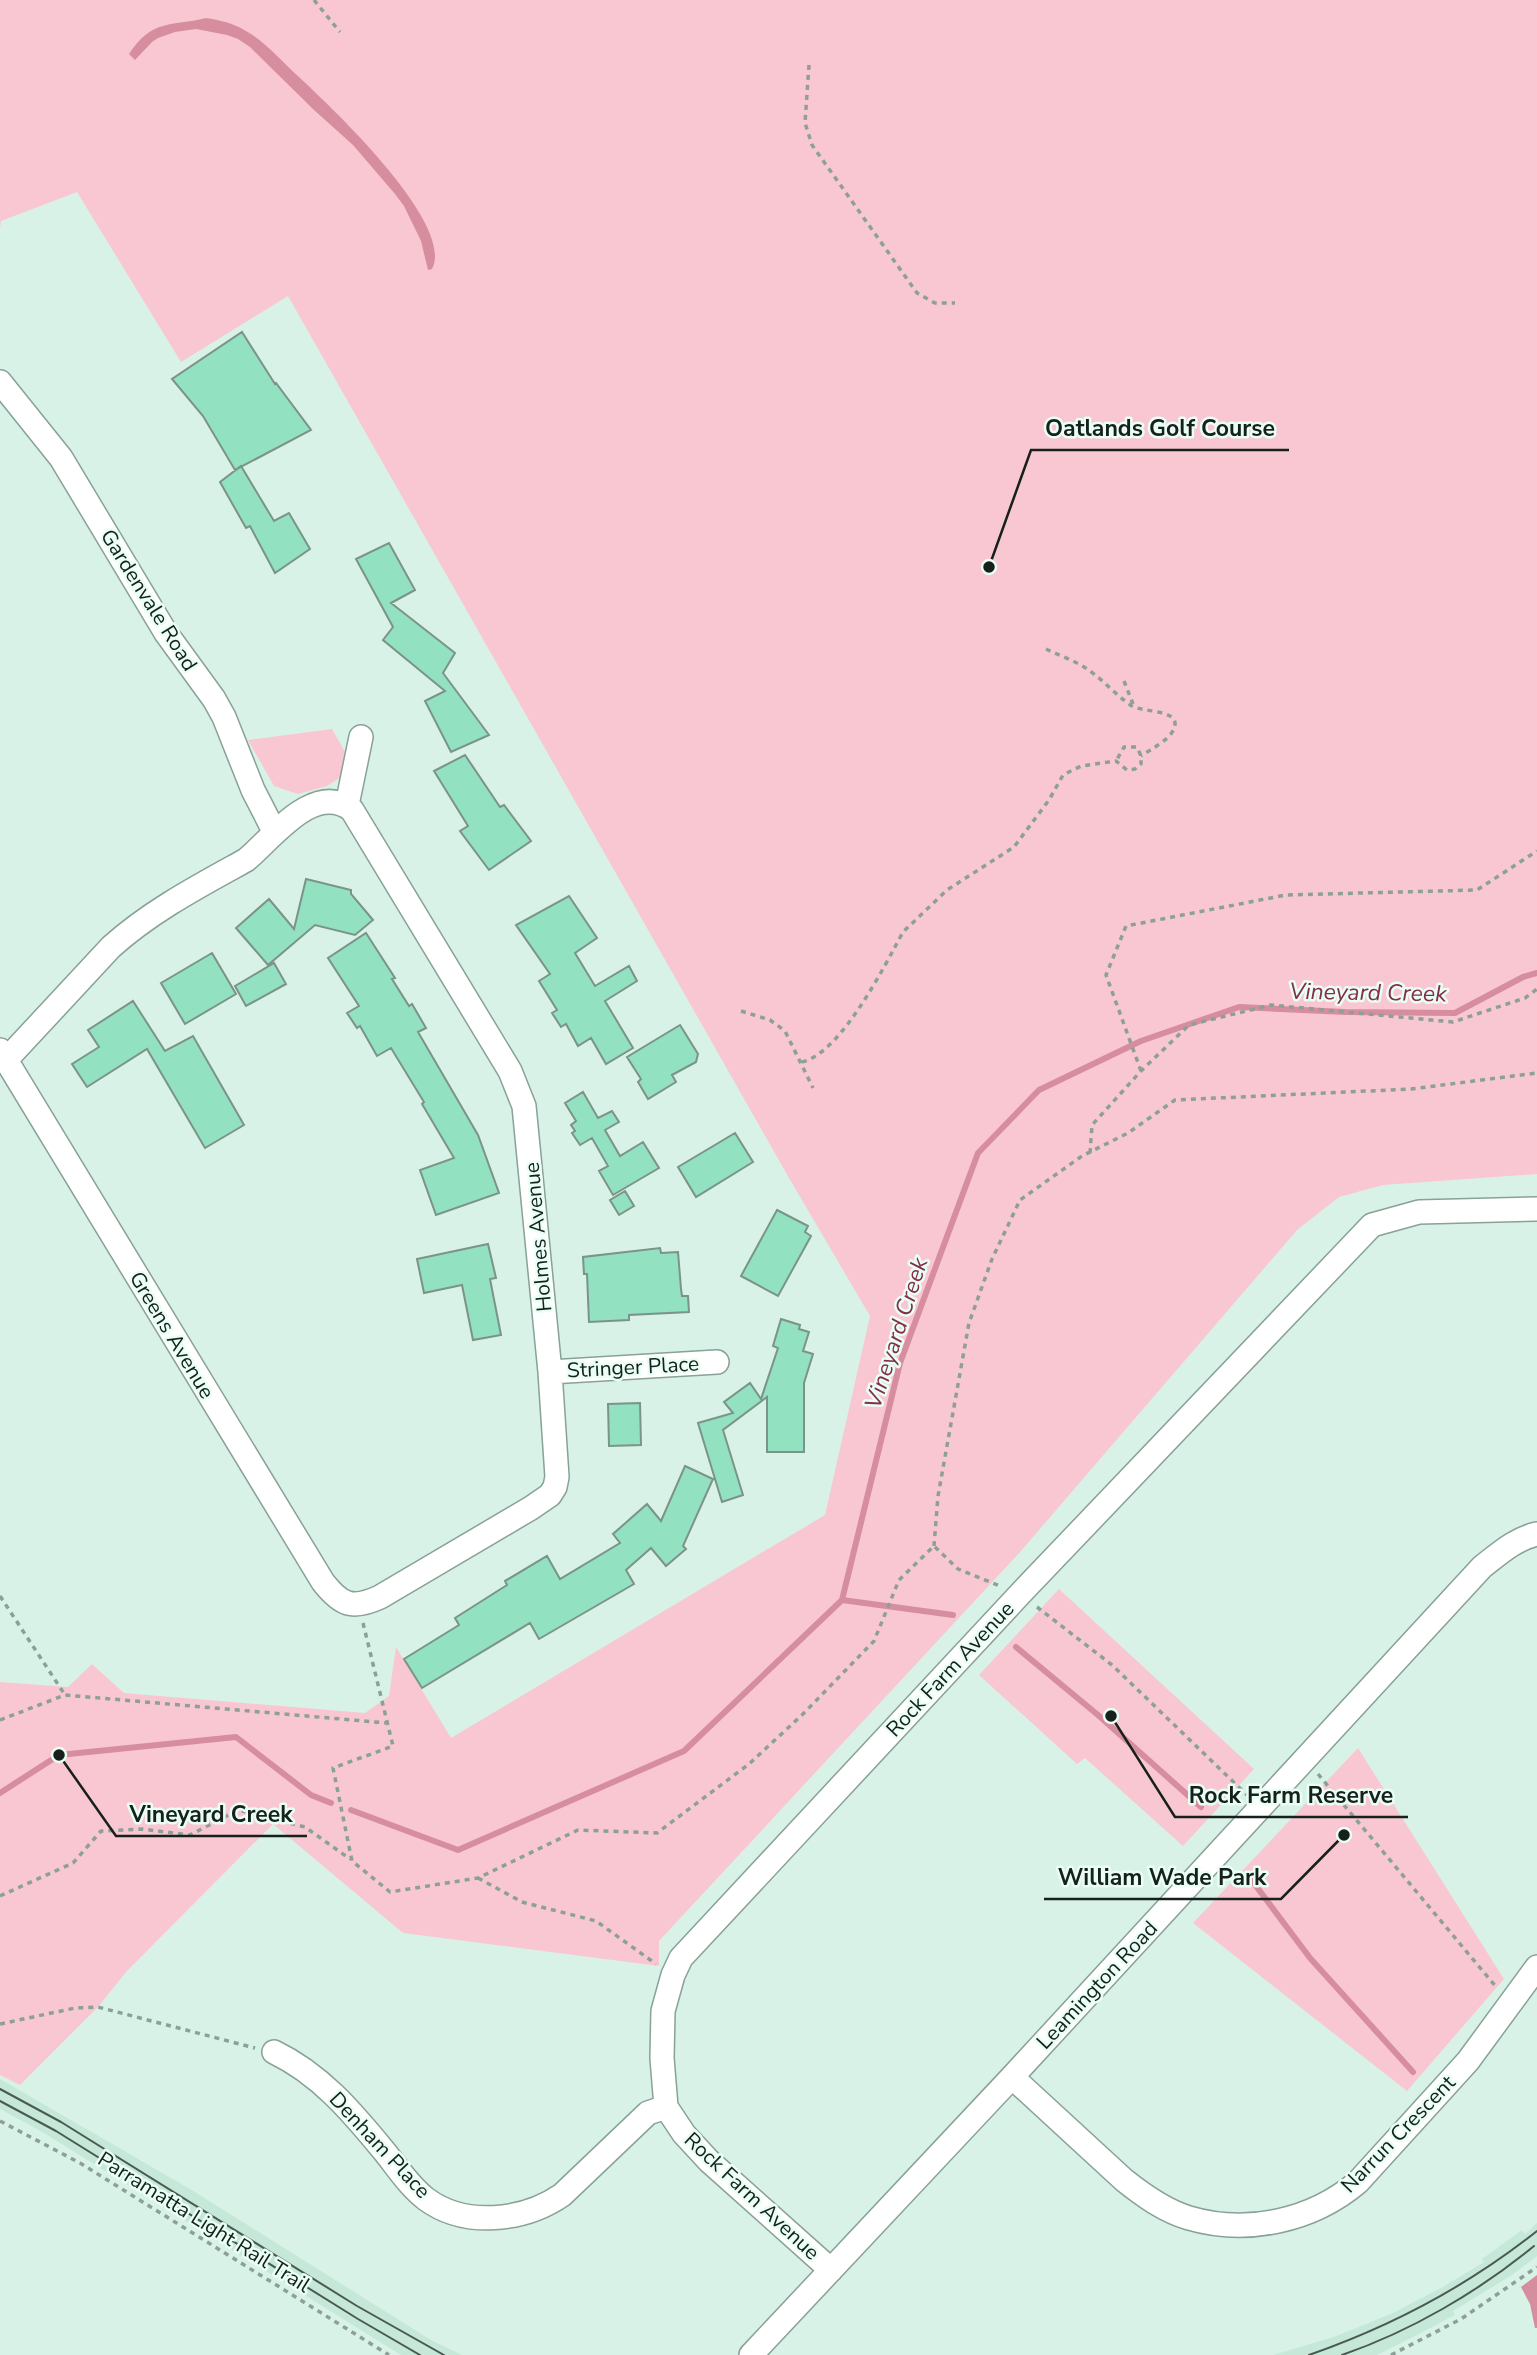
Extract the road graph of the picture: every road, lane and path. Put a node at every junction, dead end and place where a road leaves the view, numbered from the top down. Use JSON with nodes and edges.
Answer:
{"nodes":[{"id":1,"x":314,"y":0,"type":"edge"},
{"id":2,"x":340,"y":32,"type":"dead end"},
{"id":3,"x":809,"y":65,"type":"dead end"},
{"id":4,"x":956,"y":303,"type":"dead end"},
{"id":5,"x":0,"y":382,"type":"edge"},
{"id":6,"x":1046,"y":649,"type":"dead end"},
{"id":7,"x":1124,"y":681,"type":"dead end"},
{"id":8,"x":1133,"y":706,"type":"junction"},
{"id":9,"x":362,"y":737,"type":"dead end"},
{"id":10,"x":1141,"y":756,"type":"junction"},
{"id":11,"x":1116,"y":761,"type":"junction"},
{"id":12,"x":347,"y":805,"type":"junction"},
{"id":13,"x":274,"y":831,"type":"junction"},
{"id":14,"x":1537,"y":851,"type":"edge"},
{"id":15,"x":1537,"y":989,"type":"edge"},
{"id":16,"x":741,"y":1011,"type":"dead end"},
{"id":17,"x":3,"y":1055,"type":"edge"},
{"id":18,"x":802,"y":1062,"type":"junction"},
{"id":19,"x":1141,"y":1070,"type":"junction"},
{"id":20,"x":1537,"y":1073,"type":"edge"},
{"id":21,"x":813,"y":1088,"type":"dead end"},
{"id":22,"x":1090,"y":1153,"type":"junction"},
{"id":23,"x":1537,"y":1209,"type":"edge"},
{"id":24,"x":717,"y":1362,"type":"dead end"},
{"id":25,"x":550,"y":1372,"type":"junction"},
{"id":26,"x":1537,"y":1534,"type":"edge"},
{"id":27,"x":934,"y":1546,"type":"junction"},
{"id":28,"x":1020,"y":1594,"type":"junction"},
{"id":29,"x":0,"y":1595,"type":"edge"},
{"id":30,"x":360,"y":1614,"type":"junction"},
{"id":31,"x":65,"y":1695,"type":"junction"},
{"id":32,"x":0,"y":1720,"type":"edge"},
{"id":33,"x":387,"y":1723,"type":"junction"},
{"id":34,"x":1305,"y":1759,"type":"junction"},
{"id":35,"x":1260,"y":1808,"type":"junction"},
{"id":36,"x":352,"y":1861,"type":"junction"},
{"id":37,"x":478,"y":1878,"type":"junction"},
{"id":38,"x":0,"y":1896,"type":"edge"},
{"id":39,"x":1537,"y":1967,"type":"edge"},
{"id":40,"x":673,"y":1975,"type":"junction"},
{"id":41,"x":1512,"y":2001,"type":"junction"},
{"id":42,"x":0,"y":2024,"type":"edge"},
{"id":43,"x":274,"y":2052,"type":"joint"},
{"id":44,"x":1012,"y":2077,"type":"junction"},
{"id":45,"x":666,"y":2107,"type":"junction"},
{"id":46,"x":0,"y":2121,"type":"edge"},
{"id":47,"x":1537,"y":2267,"type":"edge"},
{"id":48,"x":831,"y":2270,"type":"junction"},
{"id":49,"x":389,"y":2355,"type":"edge"},
{"id":50,"x":751,"y":2355,"type":"edge"},
{"id":51,"x":1391,"y":2355,"type":"edge"}],
"edges":[{"from":1,"to":2,"type":"path"},
{"from":3,"to":4,"type":"path"},
{"from":5,"to":13,"type":"street","name":"Gardenvale Road"},
{"from":6,"to":8,"type":"path"},
{"from":7,"to":8,"type":"path"},
{"from":8,"to":10,"type":"path"},
{"from":9,"to":12,"type":"street"},
{"from":10,"to":11,"type":"path"},
{"from":10,"to":11,"type":"path"},
{"from":11,"to":18,"type":"path"},
{"from":12,"to":13,"type":"street"},
{"from":12,"to":25,"type":"street","name":"Holmes Avenue"},
{"from":13,"to":17,"type":"street"},
{"from":14,"to":19,"type":"path"},
{"from":15,"to":19,"type":"path"},
{"from":16,"to":18,"type":"path"},
{"from":17,"to":30,"type":"street","name":"Greens Avenue"},
{"from":18,"to":21,"type":"path"},
{"from":19,"to":22,"type":"path"},
{"from":20,"to":22,"type":"path"},
{"from":22,"to":27,"type":"path"},
{"from":23,"to":28,"type":"street","name":"Rock Farm Avenue"},
{"from":24,"to":25,"type":"street","name":"Stringer Place"},
{"from":25,"to":30,"type":"street","name":"Holmes Avenue"},
{"from":26,"to":34,"type":"street","name":"Leamington Road"},
{"from":27,"to":28,"type":"path"},
{"from":27,"to":37,"type":"path"},
{"from":28,"to":35,"type":"path"},
{"from":28,"to":40,"type":"street","name":"Rock Farm Avenue"},
{"from":29,"to":31,"type":"path"},
{"from":30,"to":33,"type":"path"},
{"from":31,"to":32,"type":"path"},
{"from":31,"to":33,"type":"path"},
{"from":33,"to":36,"type":"path"},
{"from":34,"to":35,"type":"street","name":"Leamington Road"},
{"from":34,"to":41,"type":"path"},
{"from":35,"to":44,"type":"street","name":"Leamington Road"},
{"from":36,"to":37,"type":"path"},
{"from":36,"to":38,"type":"path"},
{"from":37,"to":40,"type":"path"},
{"from":39,"to":41,"type":"street","name":"Narrun Crescent"},
{"from":40,"to":45,"type":"street","name":"Rock Farm Avenue"},
{"from":41,"to":44,"type":"street","name":"Narrun Crescent"},
{"from":42,"to":43,"type":"path"},
{"from":43,"to":45,"type":"street","name":"Denham Place"},
{"from":44,"to":48,"type":"street","name":"Leamington Road"},
{"from":45,"to":48,"type":"street","name":"Rock Farm Avenue"},
{"from":46,"to":49,"type":"path","name":"Parramatta Light Rail Trail"},
{"from":47,"to":51,"type":"path"},
{"from":48,"to":50,"type":"street","name":"Leamington Road"}]}
